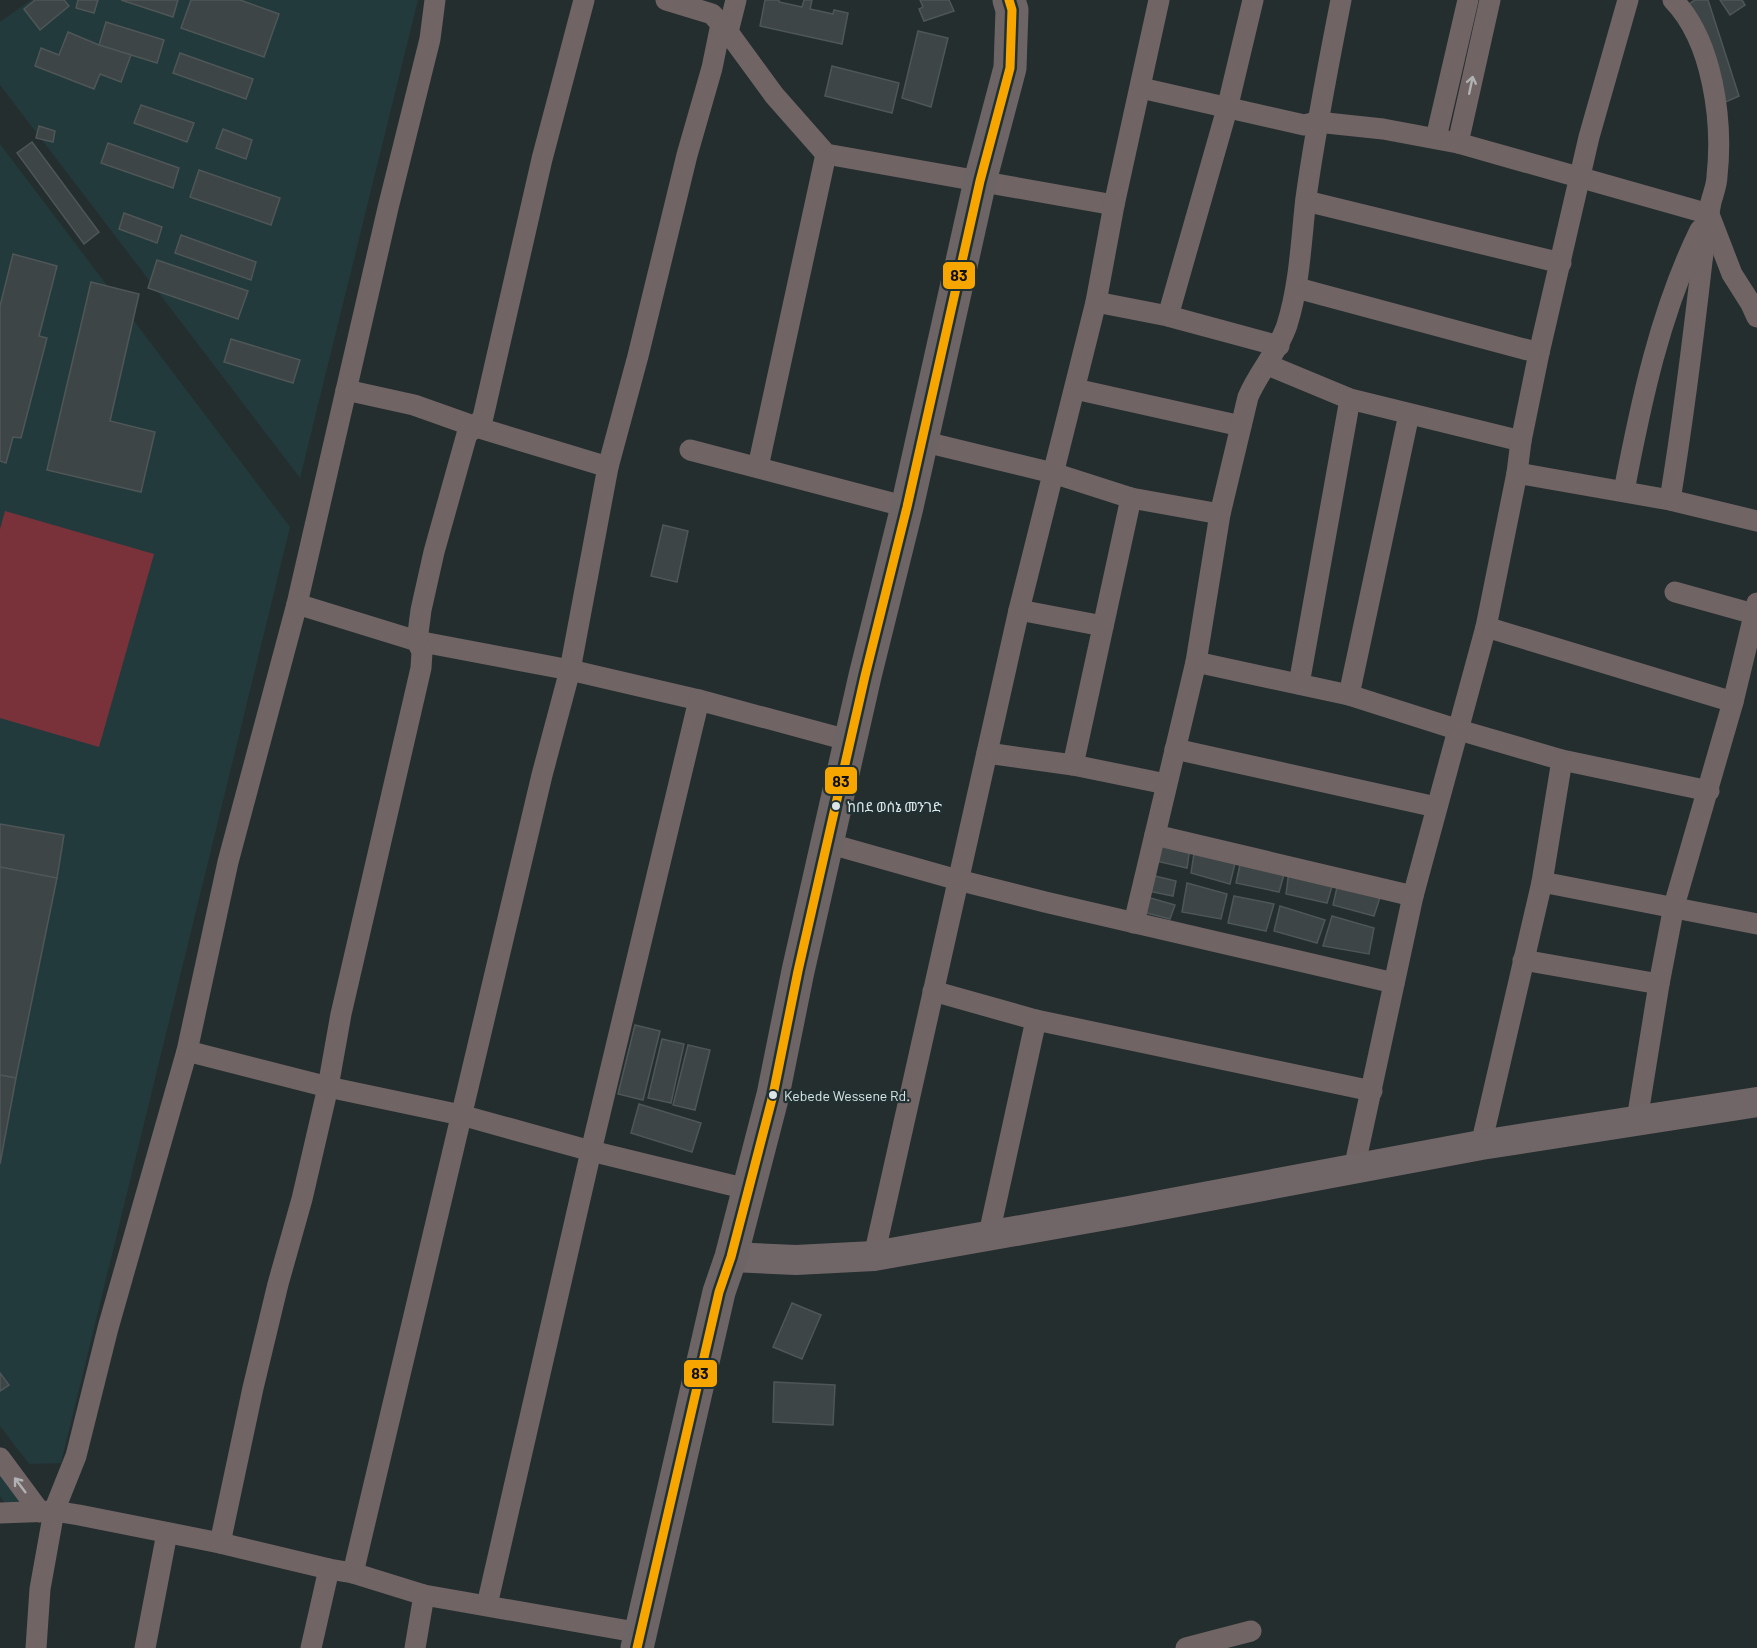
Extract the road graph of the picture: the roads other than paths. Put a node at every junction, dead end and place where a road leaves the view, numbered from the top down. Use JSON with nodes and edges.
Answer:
{"nodes":[{"id":1,"x":435,"y":0,"type":"edge"},
{"id":2,"x":584,"y":0,"type":"edge"},
{"id":3,"x":666,"y":0,"type":"edge"},
{"id":4,"x":736,"y":0,"type":"edge"},
{"id":5,"x":1009,"y":0,"type":"edge"},
{"id":6,"x":1159,"y":0,"type":"edge"},
{"id":7,"x":1253,"y":0,"type":"edge"},
{"id":8,"x":1341,"y":0,"type":"edge"},
{"id":9,"x":1468,"y":0,"type":"edge"},
{"id":10,"x":1490,"y":0,"type":"edge"},
{"id":11,"x":1628,"y":0,"type":"edge"},
{"id":12,"x":1673,"y":0,"type":"edge"},
{"id":13,"x":725,"y":28,"type":"junction"},
{"id":14,"x":1141,"y":88,"type":"junction"},
{"id":15,"x":1227,"y":109,"type":"junction"},
{"id":16,"x":1317,"y":122,"type":"junction"},
{"id":17,"x":1436,"y":138,"type":"junction"},
{"id":18,"x":1458,"y":143,"type":"junction"},
{"id":19,"x":826,"y":154,"type":"junction"},
{"id":20,"x":1580,"y":179,"type":"junction"},
{"id":21,"x":980,"y":181,"type":"junction"},
{"id":22,"x":1306,"y":201,"type":"junction"},
{"id":23,"x":1114,"y":205,"type":"junction"},
{"id":24,"x":1708,"y":214,"type":"junction"},
{"id":25,"x":1561,"y":263,"type":"junction"},
{"id":26,"x":1297,"y":288,"type":"junction"},
{"id":27,"x":1096,"y":302,"type":"junction"},
{"id":28,"x":1168,"y":316,"type":"junction"},
{"id":29,"x":1757,"y":317,"type":"edge"},
{"id":30,"x":1279,"y":346,"type":"junction"},
{"id":31,"x":1539,"y":353,"type":"junction"},
{"id":32,"x":1268,"y":365,"type":"junction"},
{"id":33,"x":1075,"y":389,"type":"junction"},
{"id":34,"x":346,"y":390,"type":"junction"},
{"id":35,"x":1350,"y":399,"type":"junction"},
{"id":36,"x":1409,"y":414,"type":"junction"},
{"id":37,"x":1241,"y":426,"type":"junction"},
{"id":38,"x":476,"y":427,"type":"junction"},
{"id":39,"x":921,"y":441,"type":"junction"},
{"id":40,"x":1521,"y":441,"type":"junction"},
{"id":41,"x":690,"y":450,"type":"dead end"},
{"id":42,"x":608,"y":467,"type":"junction"},
{"id":43,"x":758,"y":467,"type":"junction"},
{"id":44,"x":1053,"y":473,"type":"junction"},
{"id":45,"x":1517,"y":473,"type":"junction"},
{"id":46,"x":1624,"y":491,"type":"junction"},
{"id":47,"x":1131,"y":498,"type":"junction"},
{"id":48,"x":1670,"y":500,"type":"junction"},
{"id":49,"x":907,"y":507,"type":"junction"},
{"id":50,"x":1220,"y":514,"type":"junction"},
{"id":51,"x":1757,"y":521,"type":"edge"},
{"id":52,"x":1675,"y":592,"type":"dead end"},
{"id":53,"x":297,"y":604,"type":"junction"},
{"id":54,"x":1756,"y":608,"type":"edge"},
{"id":55,"x":1019,"y":610,"type":"junction"},
{"id":56,"x":1103,"y":626,"type":"junction"},
{"id":57,"x":1486,"y":627,"type":"junction"},
{"id":58,"x":417,"y":641,"type":"junction"},
{"id":59,"x":1753,"y":641,"type":"edge"},
{"id":60,"x":1196,"y":662,"type":"junction"},
{"id":61,"x":570,"y":670,"type":"junction"},
{"id":62,"x":1299,"y":684,"type":"junction"},
{"id":63,"x":1349,"y":695,"type":"junction"},
{"id":64,"x":699,"y":700,"type":"junction"},
{"id":65,"x":1733,"y":702,"type":"junction"},
{"id":66,"x":1459,"y":730,"type":"junction"},
{"id":67,"x":851,"y":741,"type":"junction"},
{"id":68,"x":1175,"y":749,"type":"junction"},
{"id":69,"x":987,"y":753,"type":"junction"},
{"id":70,"x":1562,"y":760,"type":"junction"},
{"id":71,"x":1072,"y":765,"type":"junction"},
{"id":72,"x":1166,"y":784,"type":"junction"},
{"id":73,"x":1709,"y":791,"type":"junction"},
{"id":74,"x":1436,"y":807,"type":"junction"},
{"id":75,"x":1155,"y":835,"type":"junction"},
{"id":76,"x":827,"y":843,"type":"junction"},
{"id":77,"x":958,"y":880,"type":"junction"},
{"id":78,"x":1542,"y":882,"type":"junction"},
{"id":79,"x":1413,"y":896,"type":"junction"},
{"id":80,"x":1674,"y":906,"type":"junction"},
{"id":81,"x":1134,"y":923,"type":"junction"},
{"id":82,"x":1757,"y":924,"type":"edge"},
{"id":83,"x":1523,"y":960,"type":"junction"},
{"id":84,"x":1394,"y":983,"type":"junction"},
{"id":85,"x":1659,"y":984,"type":"junction"},
{"id":86,"x":933,"y":991,"type":"junction"},
{"id":87,"x":1036,"y":1020,"type":"junction"},
{"id":88,"x":187,"y":1051,"type":"junction"},
{"id":89,"x":328,"y":1088,"type":"junction"},
{"id":90,"x":1372,"y":1091,"type":"junction"},
{"id":91,"x":1757,"y":1102,"type":"edge"},
{"id":92,"x":461,"y":1115,"type":"junction"},
{"id":93,"x":1637,"y":1120,"type":"junction"},
{"id":94,"x":1481,"y":1145,"type":"junction"},
{"id":95,"x":591,"y":1151,"type":"junction"},
{"id":96,"x":1354,"y":1169,"type":"junction"},
{"id":97,"x":747,"y":1189,"type":"junction"},
{"id":98,"x":989,"y":1234,"type":"junction"},
{"id":99,"x":874,"y":1256,"type":"junction"},
{"id":100,"x":731,"y":1257,"type":"junction"},
{"id":101,"x":0,"y":1458,"type":"edge"},
{"id":102,"x":4,"y":1508,"type":"edge"},
{"id":103,"x":47,"y":1512,"type":"junction"},
{"id":104,"x":167,"y":1533,"type":"junction"},
{"id":105,"x":220,"y":1543,"type":"junction"},
{"id":106,"x":329,"y":1569,"type":"junction"},
{"id":107,"x":353,"y":1573,"type":"junction"},
{"id":108,"x":424,"y":1595,"type":"junction"},
{"id":109,"x":487,"y":1605,"type":"junction"},
{"id":110,"x":1251,"y":1630,"type":"dead end"},
{"id":111,"x":639,"y":1641,"type":"edge"},
{"id":112,"x":36,"y":1648,"type":"edge"},
{"id":113,"x":145,"y":1648,"type":"edge"},
{"id":114,"x":311,"y":1648,"type":"edge"},
{"id":115,"x":415,"y":1648,"type":"edge"},
{"id":116,"x":1186,"y":1648,"type":"edge"}],
"edges":[{"from":1,"to":34,"type":"street"},
{"from":2,"to":38,"type":"street"},
{"from":3,"to":13,"type":"street"},
{"from":4,"to":13,"type":"street"},
{"from":5,"to":21,"type":"main road"},
{"from":6,"to":14,"type":"street"},
{"from":7,"to":15,"type":"street"},
{"from":8,"to":16,"type":"street"},
{"from":9,"to":17,"type":"street"},
{"from":18,"to":10,"type":"street","one_way":true},
{"from":11,"to":20,"type":"street"},
{"from":12,"to":24,"type":"street"},
{"from":13,"to":19,"type":"street"},
{"from":13,"to":42,"type":"street"},
{"from":14,"to":15,"type":"street"},
{"from":14,"to":23,"type":"street"},
{"from":15,"to":16,"type":"street"},
{"from":15,"to":28,"type":"street"},
{"from":16,"to":17,"type":"street"},
{"from":16,"to":22,"type":"street"},
{"from":17,"to":18,"type":"street"},
{"from":18,"to":20,"type":"street"},
{"from":19,"to":21,"type":"street"},
{"from":19,"to":43,"type":"street"},
{"from":20,"to":24,"type":"street"},
{"from":20,"to":25,"type":"street"},
{"from":21,"to":23,"type":"street"},
{"from":21,"to":39,"type":"main road"},
{"from":22,"to":25,"type":"street"},
{"from":22,"to":26,"type":"street"},
{"from":23,"to":27,"type":"street"},
{"from":24,"to":29,"type":"street"},
{"from":24,"to":46,"type":"street"},
{"from":24,"to":48,"type":"street"},
{"from":25,"to":31,"type":"street"},
{"from":26,"to":30,"type":"street"},
{"from":26,"to":31,"type":"street"},
{"from":27,"to":28,"type":"street"},
{"from":27,"to":33,"type":"street"},
{"from":28,"to":30,"type":"street"},
{"from":30,"to":32,"type":"street"},
{"from":31,"to":40,"type":"street"},
{"from":32,"to":35,"type":"street"},
{"from":32,"to":37,"type":"street"},
{"from":33,"to":37,"type":"street"},
{"from":33,"to":44,"type":"street"},
{"from":34,"to":38,"type":"street"},
{"from":34,"to":53,"type":"street"},
{"from":35,"to":36,"type":"street"},
{"from":35,"to":62,"type":"street"},
{"from":36,"to":40,"type":"street"},
{"from":36,"to":63,"type":"street"},
{"from":37,"to":50,"type":"street"},
{"from":38,"to":42,"type":"street"},
{"from":38,"to":58,"type":"street"},
{"from":39,"to":44,"type":"street"},
{"from":39,"to":49,"type":"main road"},
{"from":40,"to":45,"type":"street"},
{"from":41,"to":43,"type":"street"},
{"from":42,"to":61,"type":"street"},
{"from":43,"to":49,"type":"street"},
{"from":44,"to":47,"type":"street"},
{"from":44,"to":55,"type":"street"},
{"from":45,"to":46,"type":"street"},
{"from":45,"to":57,"type":"street"},
{"from":46,"to":48,"type":"street"},
{"from":47,"to":50,"type":"street"},
{"from":47,"to":56,"type":"street"},
{"from":48,"to":51,"type":"street"},
{"from":49,"to":67,"type":"main road"},
{"from":50,"to":60,"type":"street"},
{"from":52,"to":54,"type":"street"},
{"from":53,"to":58,"type":"street"},
{"from":53,"to":88,"type":"street"},
{"from":54,"to":59,"type":"street"},
{"from":55,"to":56,"type":"street"},
{"from":55,"to":69,"type":"street"},
{"from":56,"to":71,"type":"street"},
{"from":57,"to":65,"type":"street"},
{"from":57,"to":66,"type":"street"},
{"from":58,"to":61,"type":"street"},
{"from":58,"to":89,"type":"street"},
{"from":59,"to":65,"type":"street"},
{"from":60,"to":62,"type":"street"},
{"from":60,"to":68,"type":"street"},
{"from":61,"to":64,"type":"street"},
{"from":61,"to":92,"type":"street"},
{"from":62,"to":63,"type":"street"},
{"from":63,"to":66,"type":"street"},
{"from":64,"to":67,"type":"street"},
{"from":64,"to":95,"type":"street"},
{"from":65,"to":73,"type":"street"},
{"from":66,"to":70,"type":"street"},
{"from":66,"to":74,"type":"street"},
{"from":67,"to":76,"type":"main road"},
{"from":68,"to":72,"type":"street"},
{"from":68,"to":74,"type":"street"},
{"from":69,"to":71,"type":"street"},
{"from":69,"to":77,"type":"street"},
{"from":70,"to":73,"type":"street"},
{"from":70,"to":78,"type":"street"},
{"from":71,"to":72,"type":"street"},
{"from":72,"to":75,"type":"street"},
{"from":73,"to":80,"type":"street"},
{"from":74,"to":79,"type":"street"},
{"from":75,"to":79,"type":"street"},
{"from":75,"to":81,"type":"street"},
{"from":76,"to":77,"type":"street"},
{"from":76,"to":97,"type":"main road"},
{"from":77,"to":81,"type":"street"},
{"from":77,"to":86,"type":"street"},
{"from":78,"to":80,"type":"street"},
{"from":78,"to":83,"type":"street"},
{"from":79,"to":84,"type":"street"},
{"from":80,"to":82,"type":"street"},
{"from":80,"to":85,"type":"street"},
{"from":81,"to":84,"type":"street"},
{"from":83,"to":85,"type":"street"},
{"from":83,"to":94,"type":"street"},
{"from":84,"to":90,"type":"street"},
{"from":85,"to":93,"type":"street"},
{"from":86,"to":87,"type":"street"},
{"from":86,"to":99,"type":"street"},
{"from":87,"to":90,"type":"street"},
{"from":87,"to":98,"type":"street"},
{"from":88,"to":89,"type":"street"},
{"from":88,"to":103,"type":"street"},
{"from":89,"to":92,"type":"street"},
{"from":89,"to":105,"type":"street"},
{"from":90,"to":96,"type":"street"},
{"from":91,"to":93,"type":"street"},
{"from":92,"to":95,"type":"street"},
{"from":92,"to":107,"type":"street"},
{"from":93,"to":94,"type":"street"},
{"from":94,"to":96,"type":"street"},
{"from":95,"to":97,"type":"street"},
{"from":95,"to":109,"type":"street"},
{"from":96,"to":98,"type":"street"},
{"from":97,"to":100,"type":"main road"},
{"from":98,"to":99,"type":"street"},
{"from":99,"to":100,"type":"street"},
{"from":100,"to":111,"type":"main road"},
{"from":103,"to":101,"type":"street","one_way":true},
{"from":102,"to":103,"type":"street"},
{"from":103,"to":104,"type":"street"},
{"from":103,"to":112,"type":"street"},
{"from":104,"to":105,"type":"street"},
{"from":104,"to":113,"type":"street"},
{"from":105,"to":106,"type":"street"},
{"from":106,"to":107,"type":"street"},
{"from":106,"to":114,"type":"street"},
{"from":107,"to":108,"type":"street"},
{"from":108,"to":109,"type":"street"},
{"from":108,"to":115,"type":"street"},
{"from":109,"to":111,"type":"street"},
{"from":110,"to":116,"type":"street"}]}
